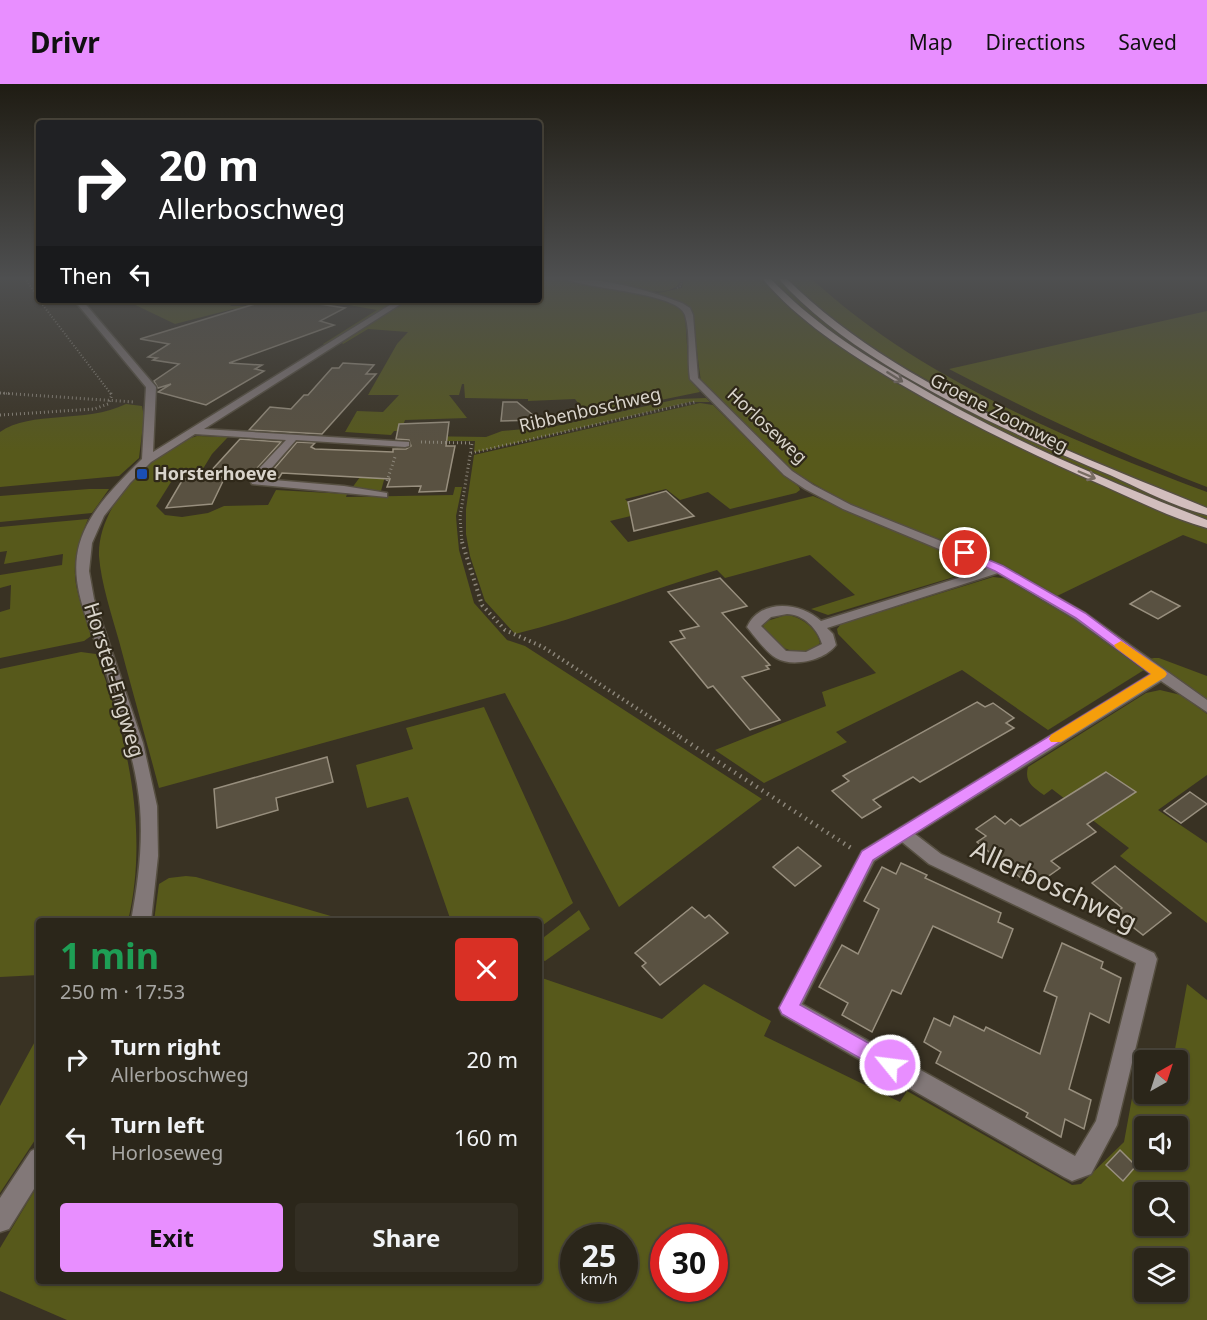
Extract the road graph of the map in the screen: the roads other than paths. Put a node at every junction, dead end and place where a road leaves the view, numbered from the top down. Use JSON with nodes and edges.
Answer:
{"nodes":[{"id":1,"x":108,"y":336,"type":"edge"},
{"id":2,"x":348,"y":336,"type":"edge"},
{"id":3,"x":690,"y":336,"type":"edge"},
{"id":4,"x":830,"y":336,"type":"edge"},
{"id":5,"x":850,"y":336,"type":"edge"},
{"id":6,"x":195,"y":432,"type":"junction"},
{"id":7,"x":294,"y":437,"type":"junction"},
{"id":8,"x":402,"y":444,"type":"road end"},
{"id":9,"x":147,"y":460,"type":"junction"},
{"id":10,"x":383,"y":495,"type":"road end"},
{"id":11,"x":1207,"y":512,"type":"edge"},
{"id":12,"x":1207,"y":524,"type":"edge"},
{"id":13,"x":999,"y":568,"type":"junction"},
{"id":14,"x":818,"y":626,"type":"junction"},
{"id":15,"x":1161,"y":674,"type":"junction"},
{"id":16,"x":1207,"y":707,"type":"edge"},
{"id":17,"x":902,"y":833,"type":"junction"},
{"id":18,"x":141,"y":918,"type":"edge"},
{"id":19,"x":36,"y":1164,"type":"edge"},
{"id":20,"x":0,"y":1220,"type":"edge"}],
"edges":[{"from":1,"to":9,"type":"street"},
{"from":2,"to":6,"type":"street","name":"Horster-Engweg"},
{"from":3,"to":13,"type":"street","name":"Horloseweg"},
{"from":4,"to":12,"type":"main road","name":"Groene Zoomweg","one_way":true},
{"from":5,"to":11,"type":"main road","name":"Groene Zoomweg"},
{"from":6,"to":7,"type":"street"},
{"from":6,"to":9,"type":"street","name":"Horster-Engweg"},
{"from":7,"to":8,"type":"street"},
{"from":7,"to":10,"type":"street"},
{"from":9,"to":18,"type":"street","name":"Horster-Engweg"},
{"from":13,"to":14,"type":"street"},
{"from":13,"to":15,"type":"street","name":"Horloseweg"},
{"from":14,"to":14,"type":"street"},
{"from":15,"to":16,"type":"street","name":"Horloseweg"},
{"from":15,"to":17,"type":"street","name":"Allerboschweg"},
{"from":17,"to":17,"type":"street","name":"Allerboschweg"},
{"from":19,"to":20,"type":"street"}]}
